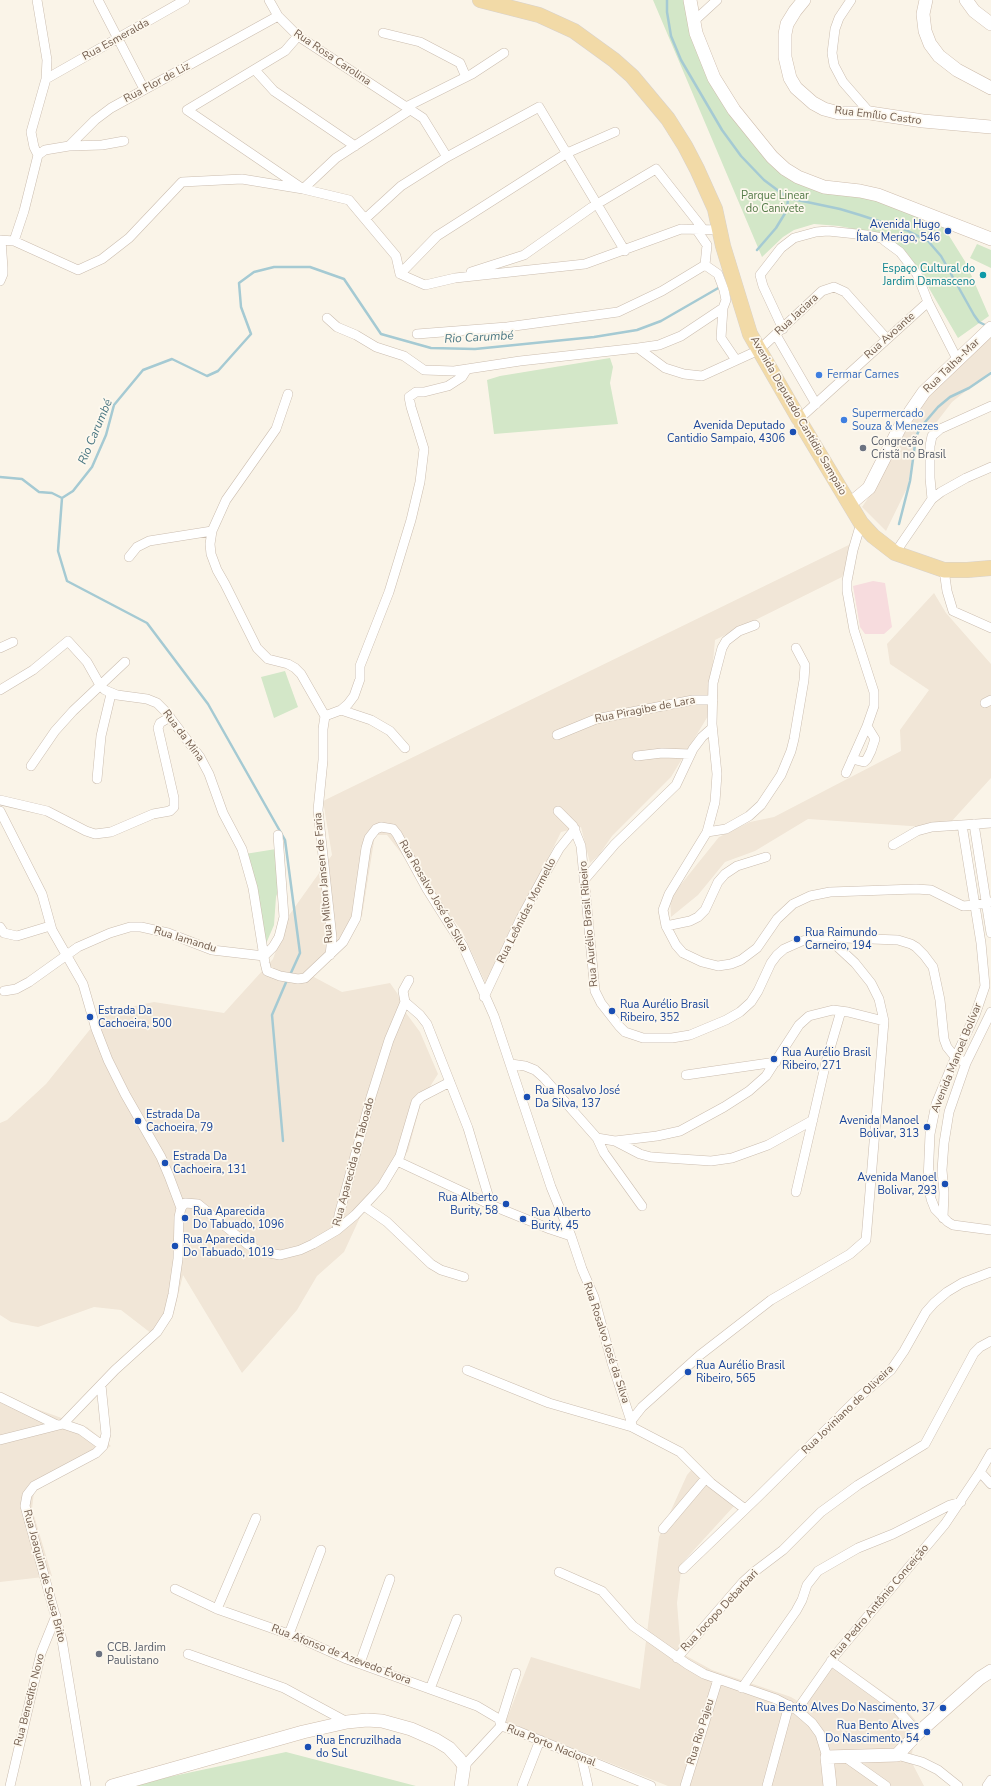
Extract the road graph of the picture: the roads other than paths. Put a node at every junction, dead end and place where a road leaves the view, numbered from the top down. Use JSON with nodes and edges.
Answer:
{"nodes":[{"id":1,"x":37,"y":0,"type":"edge"},
{"id":2,"x":98,"y":0,"type":"edge"},
{"id":3,"x":185,"y":0,"type":"edge"},
{"id":4,"x":268,"y":0,"type":"edge"},
{"id":5,"x":480,"y":0,"type":"edge"},
{"id":6,"x":690,"y":0,"type":"edge"},
{"id":7,"x":717,"y":0,"type":"edge"},
{"id":8,"x":804,"y":0,"type":"edge"},
{"id":9,"x":851,"y":0,"type":"edge"},
{"id":10,"x":926,"y":0,"type":"edge"},
{"id":11,"x":966,"y":0,"type":"edge"},
{"id":12,"x":278,"y":16,"type":"junction"},
{"id":13,"x":693,"y":22,"type":"junction"},
{"id":14,"x":991,"y":24,"type":"edge"},
{"id":15,"x":383,"y":33,"type":"dead end"},
{"id":16,"x":298,"y":36,"type":"junction"},
{"id":17,"x":119,"y":39,"type":"junction"},
{"id":18,"x":504,"y":53,"type":"dead end"},
{"id":19,"x":255,"y":70,"type":"junction"},
{"id":20,"x":466,"y":77,"type":"junction"},
{"id":21,"x":46,"y":79,"type":"junction"},
{"id":22,"x":991,"y":88,"type":"edge"},
{"id":23,"x":144,"y":89,"type":"junction"},
{"id":24,"x":408,"y":109,"type":"junction"},
{"id":25,"x":870,"y":113,"type":"junction"},
{"id":26,"x":991,"y":127,"type":"edge"},
{"id":27,"x":87,"y":128,"type":"junction"},
{"id":28,"x":615,"y":132,"type":"dead end"},
{"id":29,"x":124,"y":141,"type":"dead end"},
{"id":30,"x":91,"y":145,"type":"junction"},
{"id":31,"x":69,"y":146,"type":"junction"},
{"id":32,"x":355,"y":146,"type":"junction"},
{"id":33,"x":40,"y":153,"type":"junction"},
{"id":34,"x":567,"y":153,"type":"junction"},
{"id":35,"x":447,"y":157,"type":"junction"},
{"id":36,"x":303,"y":189,"type":"junction"},
{"id":37,"x":597,"y":204,"type":"junction"},
{"id":38,"x":365,"y":219,"type":"junction"},
{"id":39,"x":700,"y":230,"type":"junction"},
{"id":40,"x":719,"y":230,"type":"junction"},
{"id":41,"x":991,"y":239,"type":"edge"},
{"id":42,"x":0,"y":240,"type":"edge"},
{"id":43,"x":14,"y":241,"type":"junction"},
{"id":44,"x":624,"y":251,"type":"junction"},
{"id":45,"x":705,"y":265,"type":"junction"},
{"id":46,"x":400,"y":274,"type":"junction"},
{"id":47,"x":455,"y":278,"type":"junction"},
{"id":48,"x":0,"y":281,"type":"edge"},
{"id":49,"x":928,"y":302,"type":"junction"},
{"id":50,"x":723,"y":308,"type":"junction"},
{"id":51,"x":327,"y":318,"type":"dead end"},
{"id":52,"x":988,"y":331,"type":"edge"},
{"id":53,"x":779,"y":332,"type":"junction"},
{"id":54,"x":417,"y":334,"type":"dead end"},
{"id":55,"x":887,"y":339,"type":"junction"},
{"id":56,"x":638,"y":348,"type":"junction"},
{"id":57,"x":759,"y":350,"type":"junction"},
{"id":58,"x":957,"y":359,"type":"junction"},
{"id":59,"x":736,"y":360,"type":"junction"},
{"id":60,"x":467,"y":369,"type":"junction"},
{"id":61,"x":288,"y":394,"type":"dead end"},
{"id":62,"x":816,"y":404,"type":"junction"},
{"id":63,"x":991,"y":406,"type":"edge"},
{"id":64,"x":801,"y":422,"type":"junction"},
{"id":65,"x":991,"y":467,"type":"edge"},
{"id":66,"x":932,"y":499,"type":"junction"},
{"id":67,"x":850,"y":504,"type":"junction"},
{"id":68,"x":862,"y":523,"type":"junction"},
{"id":69,"x":212,"y":531,"type":"junction"},
{"id":70,"x":895,"y":553,"type":"junction"},
{"id":71,"x":129,"y":557,"type":"dead end"},
{"id":72,"x":991,"y":568,"type":"edge"},
{"id":73,"x":944,"y":570,"type":"junction"},
{"id":74,"x":755,"y":625,"type":"dead end"},
{"id":75,"x":991,"y":628,"type":"edge"},
{"id":76,"x":13,"y":642,"type":"dead end"},
{"id":77,"x":0,"y":648,"type":"edge"},
{"id":78,"x":796,"y":648,"type":"dead end"},
{"id":79,"x":125,"y":662,"type":"dead end"},
{"id":80,"x":100,"y":685,"type":"junction"},
{"id":81,"x":0,"y":690,"type":"edge"},
{"id":82,"x":111,"y":694,"type":"junction"},
{"id":83,"x":712,"y":700,"type":"junction"},
{"id":84,"x":341,"y":710,"type":"junction"},
{"id":85,"x":324,"y":716,"type":"junction"},
{"id":86,"x":170,"y":717,"type":"junction"},
{"id":87,"x":867,"y":726,"type":"junction"},
{"id":88,"x":712,"y":728,"type":"junction"},
{"id":89,"x":557,"y":735,"type":"dead end"},
{"id":90,"x":405,"y":748,"type":"dead end"},
{"id":91,"x":690,"y":754,"type":"junction"},
{"id":92,"x":637,"y":756,"type":"dead end"},
{"id":93,"x":852,"y":759,"type":"junction"},
{"id":94,"x":31,"y":766,"type":"dead end"},
{"id":95,"x":846,"y":773,"type":"dead end"},
{"id":96,"x":97,"y":779,"type":"dead end"},
{"id":97,"x":0,"y":800,"type":"edge"},
{"id":98,"x":0,"y":811,"type":"edge"},
{"id":99,"x":558,"y":811,"type":"dead end"},
{"id":100,"x":991,"y":823,"type":"edge"},
{"id":101,"x":974,"y":824,"type":"junction"},
{"id":102,"x":962,"y":825,"type":"junction"},
{"id":103,"x":575,"y":829,"type":"junction"},
{"id":104,"x":707,"y":832,"type":"junction"},
{"id":105,"x":278,"y":835,"type":"dead end"},
{"id":106,"x":893,"y":845,"type":"dead end"},
{"id":107,"x":766,"y":857,"type":"dead end"},
{"id":108,"x":585,"y":879,"type":"junction"},
{"id":109,"x":988,"y":903,"type":"edge"},
{"id":110,"x":974,"y":905,"type":"junction"},
{"id":111,"x":665,"y":923,"type":"junction"},
{"id":112,"x":50,"y":926,"type":"junction"},
{"id":113,"x":0,"y":927,"type":"edge"},
{"id":114,"x":991,"y":933,"type":"edge"},
{"id":115,"x":827,"y":937,"type":"junction"},
{"id":116,"x":66,"y":955,"type":"junction"},
{"id":117,"x":330,"y":955,"type":"junction"},
{"id":118,"x":264,"y":956,"type":"junction"},
{"id":119,"x":409,"y":980,"type":"dead end"},
{"id":120,"x":4,"y":991,"type":"dead end"},
{"id":121,"x":484,"y":997,"type":"junction"},
{"id":122,"x":405,"y":1002,"type":"junction"},
{"id":123,"x":841,"y":1011,"type":"junction"},
{"id":124,"x":991,"y":1012,"type":"edge"},
{"id":125,"x":884,"y":1021,"type":"junction"},
{"id":126,"x":955,"y":1057,"type":"junction"},
{"id":127,"x":776,"y":1062,"type":"junction"},
{"id":128,"x":966,"y":1063,"type":"junction"},
{"id":129,"x":511,"y":1064,"type":"junction"},
{"id":130,"x":686,"y":1075,"type":"dead end"},
{"id":131,"x":450,"y":1082,"type":"junction"},
{"id":132,"x":813,"y":1120,"type":"junction"},
{"id":133,"x":597,"y":1138,"type":"junction"},
{"id":134,"x":615,"y":1141,"type":"junction"},
{"id":135,"x":398,"y":1161,"type":"junction"},
{"id":136,"x":796,"y":1192,"type":"dead end"},
{"id":137,"x":491,"y":1205,"type":"junction"},
{"id":138,"x":364,"y":1206,"type":"junction"},
{"id":139,"x":642,"y":1206,"type":"dead end"},
{"id":140,"x":181,"y":1208,"type":"junction"},
{"id":141,"x":943,"y":1218,"type":"junction"},
{"id":142,"x":337,"y":1230,"type":"junction"},
{"id":143,"x":991,"y":1230,"type":"edge"},
{"id":144,"x":571,"y":1236,"type":"junction"},
{"id":145,"x":991,"y":1272,"type":"edge"},
{"id":146,"x":464,"y":1277,"type":"dead end"},
{"id":147,"x":991,"y":1341,"type":"edge"},
{"id":148,"x":467,"y":1370,"type":"dead end"},
{"id":149,"x":101,"y":1385,"type":"junction"},
{"id":150,"x":0,"y":1397,"type":"edge"},
{"id":151,"x":60,"y":1424,"type":"junction"},
{"id":152,"x":632,"y":1424,"type":"junction"},
{"id":153,"x":0,"y":1440,"type":"edge"},
{"id":154,"x":103,"y":1446,"type":"junction"},
{"id":155,"x":991,"y":1453,"type":"edge"},
{"id":156,"x":980,"y":1472,"type":"junction"},
{"id":157,"x":706,"y":1478,"type":"junction"},
{"id":158,"x":991,"y":1484,"type":"edge"},
{"id":159,"x":963,"y":1498,"type":"junction"},
{"id":160,"x":745,"y":1509,"type":"junction"},
{"id":161,"x":256,"y":1518,"type":"dead end"},
{"id":162,"x":663,"y":1529,"type":"dead end"},
{"id":163,"x":321,"y":1550,"type":"dead end"},
{"id":164,"x":683,"y":1569,"type":"dead end"},
{"id":165,"x":559,"y":1572,"type":"dead end"},
{"id":166,"x":390,"y":1579,"type":"dead end"},
{"id":167,"x":175,"y":1589,"type":"dead end"},
{"id":168,"x":217,"y":1609,"type":"junction"},
{"id":169,"x":56,"y":1616,"type":"junction"},
{"id":170,"x":456,"y":1619,"type":"dead end"},
{"id":171,"x":289,"y":1634,"type":"junction"},
{"id":172,"x":188,"y":1654,"type":"dead end"},
{"id":173,"x":677,"y":1658,"type":"junction"},
{"id":174,"x":831,"y":1661,"type":"junction"},
{"id":175,"x":360,"y":1663,"type":"junction"},
{"id":176,"x":991,"y":1671,"type":"edge"},
{"id":177,"x":516,"y":1673,"type":"dead end"},
{"id":178,"x":718,"y":1679,"type":"junction"},
{"id":179,"x":742,"y":1688,"type":"junction"},
{"id":180,"x":430,"y":1689,"type":"junction"},
{"id":181,"x":789,"y":1705,"type":"junction"},
{"id":182,"x":797,"y":1710,"type":"junction"},
{"id":183,"x":347,"y":1722,"type":"junction"},
{"id":184,"x":501,"y":1724,"type":"junction"},
{"id":185,"x":918,"y":1733,"type":"junction"},
{"id":186,"x":540,"y":1740,"type":"junction"},
{"id":187,"x":897,"y":1755,"type":"junction"},
{"id":188,"x":844,"y":1756,"type":"junction"},
{"id":189,"x":827,"y":1757,"type":"junction"},
{"id":190,"x":582,"y":1759,"type":"junction"},
{"id":191,"x":464,"y":1766,"type":"junction"},
{"id":192,"x":991,"y":1780,"type":"edge"},
{"id":193,"x":10,"y":1786,"type":"edge"},
{"id":194,"x":86,"y":1786,"type":"edge"},
{"id":195,"x":112,"y":1786,"type":"edge"},
{"id":196,"x":461,"y":1786,"type":"edge"},
{"id":197,"x":522,"y":1786,"type":"edge"},
{"id":198,"x":588,"y":1786,"type":"edge"},
{"id":199,"x":651,"y":1786,"type":"edge"},
{"id":200,"x":685,"y":1786,"type":"edge"},
{"id":201,"x":767,"y":1786,"type":"edge"},
{"id":202,"x":830,"y":1786,"type":"edge"},
{"id":203,"x":886,"y":1786,"type":"edge"},
{"id":204,"x":958,"y":1786,"type":"edge"},
{"id":205,"x":987,"y":1786,"type":"edge"}],
"edges":[{"from":1,"to":21,"type":"street"},
{"from":2,"to":17,"type":"street"},
{"from":3,"to":17,"type":"street","name":"Rua Esmeralda"},
{"from":4,"to":12,"type":"street","name":"Rua Rosa Carolina"},
{"from":5,"to":40,"type":"main road","name":"Avenida Deputado Cantídio Sampaio"},
{"from":6,"to":13,"type":"street"},
{"from":7,"to":13,"type":"street"},
{"from":8,"to":25,"type":"street","name":"Rua Emílio Castro"},
{"from":9,"to":25,"type":"street"},
{"from":10,"to":22,"type":"street"},
{"from":11,"to":14,"type":"street"},
{"from":12,"to":16,"type":"street","name":"Rua Rosa Carolina"},
{"from":12,"to":23,"type":"street","name":"Rua Flor de Liz"},
{"from":13,"to":41,"type":"street"},
{"from":15,"to":20,"type":"street"},
{"from":16,"to":19,"type":"street"},
{"from":16,"to":24,"type":"street","name":"Rua Rosa Carolina"},
{"from":17,"to":21,"type":"street","name":"Rua Esmeralda"},
{"from":17,"to":23,"type":"street"},
{"from":18,"to":20,"type":"street"},
{"from":19,"to":32,"type":"street"},
{"from":19,"to":36,"type":"street"},
{"from":20,"to":24,"type":"street"},
{"from":21,"to":33,"type":"street"},
{"from":23,"to":27,"type":"street","name":"Rua Flor de Liz"},
{"from":24,"to":32,"type":"street"},
{"from":24,"to":35,"type":"street","name":"Rua Rosa Carolina"},
{"from":25,"to":26,"type":"street","name":"Rua Emílio Castro"},
{"from":27,"to":30,"type":"street"},
{"from":27,"to":31,"type":"street","name":"Rua Flor de Liz"},
{"from":28,"to":34,"type":"street"},
{"from":29,"to":30,"type":"street"},
{"from":30,"to":31,"type":"street"},
{"from":31,"to":33,"type":"street"},
{"from":32,"to":36,"type":"street"},
{"from":33,"to":43,"type":"street"},
{"from":34,"to":35,"type":"street"},
{"from":34,"to":37,"type":"street"},
{"from":34,"to":46,"type":"street"},
{"from":35,"to":38,"type":"street"},
{"from":36,"to":38,"type":"street"},
{"from":36,"to":43,"type":"street"},
{"from":37,"to":39,"type":"street"},
{"from":37,"to":44,"type":"street"},
{"from":37,"to":47,"type":"street"},
{"from":38,"to":46,"type":"street"},
{"from":39,"to":40,"type":"street"},
{"from":39,"to":44,"type":"street"},
{"from":39,"to":45,"type":"street"},
{"from":40,"to":57,"type":"main road","name":"Avenida Deputado Cantídio Sampaio"},
{"from":42,"to":43,"type":"street"},
{"from":42,"to":48,"type":"street"},
{"from":44,"to":47,"type":"street"},
{"from":45,"to":50,"type":"street"},
{"from":45,"to":54,"type":"street"},
{"from":46,"to":47,"type":"street"},
{"from":49,"to":53,"type":"street"},
{"from":49,"to":55,"type":"street","name":"Rua Avoante"},
{"from":49,"to":58,"type":"street"},
{"from":50,"to":56,"type":"street"},
{"from":50,"to":59,"type":"street"},
{"from":51,"to":60,"type":"street"},
{"from":52,"to":58,"type":"street","name":"Rua Talha-Mar"},
{"from":53,"to":55,"type":"street","name":"Rua Jaciara"},
{"from":53,"to":57,"type":"street","name":"Rua Jaciara"},
{"from":53,"to":62,"type":"street"},
{"from":55,"to":62,"type":"street","name":"Rua Avoante"},
{"from":56,"to":59,"type":"street","name":"Rua Jaciara"},
{"from":56,"to":60,"type":"street"},
{"from":57,"to":59,"type":"street","name":"Rua Jaciara"},
{"from":57,"to":64,"type":"main road","name":"Avenida Deputado Cantídio Sampaio"},
{"from":58,"to":67,"type":"street","name":"Rua Talha-Mar"},
{"from":60,"to":84,"type":"street"},
{"from":61,"to":69,"type":"street"},
{"from":62,"to":64,"type":"street","name":"Rua Avoante"},
{"from":63,"to":66,"type":"street"},
{"from":64,"to":67,"type":"main road","name":"Avenida Deputado Cantídio Sampaio"},
{"from":65,"to":66,"type":"street"},
{"from":66,"to":70,"type":"street"},
{"from":67,"to":68,"type":"main road","name":"Avenida Deputado Cantídio Sampaio"},
{"from":68,"to":70,"type":"main road","name":"Avenida Deputado Cantídio Sampaio"},
{"from":68,"to":87,"type":"street"},
{"from":69,"to":71,"type":"street"},
{"from":69,"to":85,"type":"street"},
{"from":70,"to":73,"type":"main road","name":"Avenida Deputado Cantídio Sampaio"},
{"from":72,"to":73,"type":"main road","name":"Avenida Deputado Cantídio Sampaio"},
{"from":73,"to":75,"type":"street"},
{"from":74,"to":83,"type":"street"},
{"from":76,"to":77,"type":"street"},
{"from":78,"to":104,"type":"street"},
{"from":79,"to":80,"type":"street"},
{"from":80,"to":81,"type":"street"},
{"from":80,"to":82,"type":"street"},
{"from":80,"to":94,"type":"street"},
{"from":82,"to":86,"type":"street","name":"Rua da Mina"},
{"from":82,"to":96,"type":"street"},
{"from":83,"to":88,"type":"street"},
{"from":83,"to":89,"type":"street","name":"Rua Piragibe de Lara"},
{"from":84,"to":85,"type":"street"},
{"from":84,"to":90,"type":"street"},
{"from":85,"to":117,"type":"street","name":"Rua Milton Jansen de Faria"},
{"from":86,"to":97,"type":"street"},
{"from":86,"to":118,"type":"street","name":"Rua da Mina"},
{"from":87,"to":93,"type":"street"},
{"from":87,"to":93,"type":"street"},
{"from":88,"to":91,"type":"street"},
{"from":88,"to":104,"type":"street"},
{"from":91,"to":92,"type":"street"},
{"from":91,"to":108,"type":"street"},
{"from":93,"to":95,"type":"street"},
{"from":98,"to":112,"type":"street"},
{"from":99,"to":103,"type":"street","name":"Rua Aurélio Brasil Ribeiro"},
{"from":100,"to":101,"type":"street"},
{"from":101,"to":102,"type":"street"},
{"from":101,"to":109,"type":"street"},
{"from":102,"to":106,"type":"street"},
{"from":102,"to":110,"type":"street","name":"Avenida Manoel Bolívar"},
{"from":103,"to":108,"type":"street","name":"Rua Aurélio Brasil Ribeiro"},
{"from":103,"to":121,"type":"street","name":"Rua Leônidas Mormello"},
{"from":104,"to":111,"type":"street"},
{"from":105,"to":118,"type":"street"},
{"from":107,"to":111,"type":"street"},
{"from":108,"to":115,"type":"street","name":"Rua Aurélio Brasil Ribeiro"},
{"from":109,"to":110,"type":"street"},
{"from":109,"to":114,"type":"street"},
{"from":110,"to":111,"type":"street"},
{"from":110,"to":126,"type":"street","name":"Avenida Manoel Bolívar"},
{"from":112,"to":113,"type":"street"},
{"from":112,"to":116,"type":"street"},
{"from":115,"to":125,"type":"street"},
{"from":115,"to":126,"type":"street","name":"Rua Aurélio Brasil Ribeiro"},
{"from":116,"to":118,"type":"street","name":"Rua Iamandu"},
{"from":116,"to":120,"type":"street","name":"Rua Iamandu"},
{"from":116,"to":140,"type":"street"},
{"from":117,"to":118,"type":"street","name":"Rua da Mina"},
{"from":117,"to":121,"type":"street","name":"Rua Rosalvo José da Silva"},
{"from":119,"to":122,"type":"street","name":"Rua Aparecida do Taboado"},
{"from":121,"to":129,"type":"street","name":"Rua Rosalvo José da Silva"},
{"from":122,"to":131,"type":"street"},
{"from":122,"to":142,"type":"street","name":"Rua Aparecida do Taboado"},
{"from":123,"to":125,"type":"street"},
{"from":123,"to":127,"type":"street"},
{"from":123,"to":132,"type":"street"},
{"from":124,"to":128,"type":"street","name":"Avenida Manoel Bolívar"},
{"from":125,"to":152,"type":"street"},
{"from":126,"to":128,"type":"street"},
{"from":126,"to":141,"type":"street","name":"Avenida Manoel Bolívar"},
{"from":127,"to":130,"type":"street"},
{"from":127,"to":134,"type":"street"},
{"from":128,"to":141,"type":"street","name":"Avenida Manoel Bolívar"},
{"from":129,"to":133,"type":"street"},
{"from":129,"to":144,"type":"street","name":"Rua Rosalvo José da Silva"},
{"from":131,"to":135,"type":"street"},
{"from":131,"to":137,"type":"street"},
{"from":132,"to":134,"type":"street"},
{"from":132,"to":136,"type":"street"},
{"from":133,"to":134,"type":"street"},
{"from":133,"to":139,"type":"street"},
{"from":135,"to":137,"type":"street"},
{"from":135,"to":138,"type":"street"},
{"from":137,"to":144,"type":"street"},
{"from":138,"to":142,"type":"street"},
{"from":138,"to":146,"type":"street"},
{"from":140,"to":142,"type":"street","name":"Rua Aparecida do Taboado"},
{"from":140,"to":149,"type":"street"},
{"from":141,"to":143,"type":"street"},
{"from":144,"to":152,"type":"street","name":"Rua Rosalvo José da Silva"},
{"from":145,"to":160,"type":"street","name":"Rua Joviniano de Oliveira"},
{"from":147,"to":173,"type":"street","name":"Rua Jocopo Debarbari"},
{"from":148,"to":152,"type":"street"},
{"from":149,"to":151,"type":"street"},
{"from":149,"to":154,"type":"street"},
{"from":150,"to":151,"type":"street"},
{"from":151,"to":153,"type":"street"},
{"from":151,"to":154,"type":"street"},
{"from":152,"to":157,"type":"street"},
{"from":154,"to":169,"type":"street","name":"Rua Joaquim de Sousa Brito"},
{"from":155,"to":156,"type":"street","name":"Rua Pedro Antônio Conceição"},
{"from":156,"to":158,"type":"street"},
{"from":156,"to":159,"type":"street","name":"Rua Pedro Antônio Conceição"},
{"from":157,"to":160,"type":"street"},
{"from":157,"to":162,"type":"street"},
{"from":159,"to":174,"type":"street","name":"Rua Pedro Antônio Conceição"},
{"from":159,"to":179,"type":"street"},
{"from":160,"to":164,"type":"street","name":"Rua Joviniano de Oliveira"},
{"from":161,"to":168,"type":"street"},
{"from":163,"to":171,"type":"street"},
{"from":165,"to":173,"type":"street"},
{"from":166,"to":175,"type":"street"},
{"from":167,"to":168,"type":"street","name":"Rua Afonso de Azevedo Évora"},
{"from":168,"to":171,"type":"street","name":"Rua Afonso de Azevedo Évora"},
{"from":169,"to":193,"type":"street","name":"Rua Benedito Novo"},
{"from":169,"to":194,"type":"street","name":"Rua Joaquim de Sousa Brito"},
{"from":170,"to":180,"type":"street"},
{"from":171,"to":175,"type":"street","name":"Rua Afonso de Azevedo Évora"},
{"from":172,"to":183,"type":"street"},
{"from":173,"to":178,"type":"street"},
{"from":174,"to":182,"type":"street","name":"Rua Pedro Antônio Conceição"},
{"from":174,"to":185,"type":"street"},
{"from":175,"to":180,"type":"street","name":"Rua Afonso de Azevedo Évora"},
{"from":176,"to":185,"type":"street"},
{"from":177,"to":184,"type":"street"},
{"from":178,"to":179,"type":"street"},
{"from":178,"to":200,"type":"street","name":"Rua Rio Pajeu"},
{"from":179,"to":181,"type":"street"},
{"from":180,"to":184,"type":"street","name":"Rua Afonso de Azevedo Évora"},
{"from":181,"to":182,"type":"street"},
{"from":181,"to":201,"type":"street"},
{"from":182,"to":189,"type":"street"},
{"from":183,"to":191,"type":"street"},
{"from":183,"to":195,"type":"street"},
{"from":184,"to":186,"type":"street","name":"Rua Porto Nacional"},
{"from":184,"to":191,"type":"street","name":"Rua Porto Nacional"},
{"from":185,"to":187,"type":"street"},
{"from":186,"to":190,"type":"street","name":"Rua Porto Nacional"},
{"from":186,"to":197,"type":"street"},
{"from":187,"to":188,"type":"street"},
{"from":187,"to":204,"type":"street"},
{"from":188,"to":189,"type":"street"},
{"from":188,"to":203,"type":"street"},
{"from":189,"to":202,"type":"street"},
{"from":190,"to":198,"type":"street"},
{"from":190,"to":199,"type":"street","name":"Rua Porto Nacional"},
{"from":191,"to":196,"type":"street"},
{"from":192,"to":205,"type":"street"}]}
